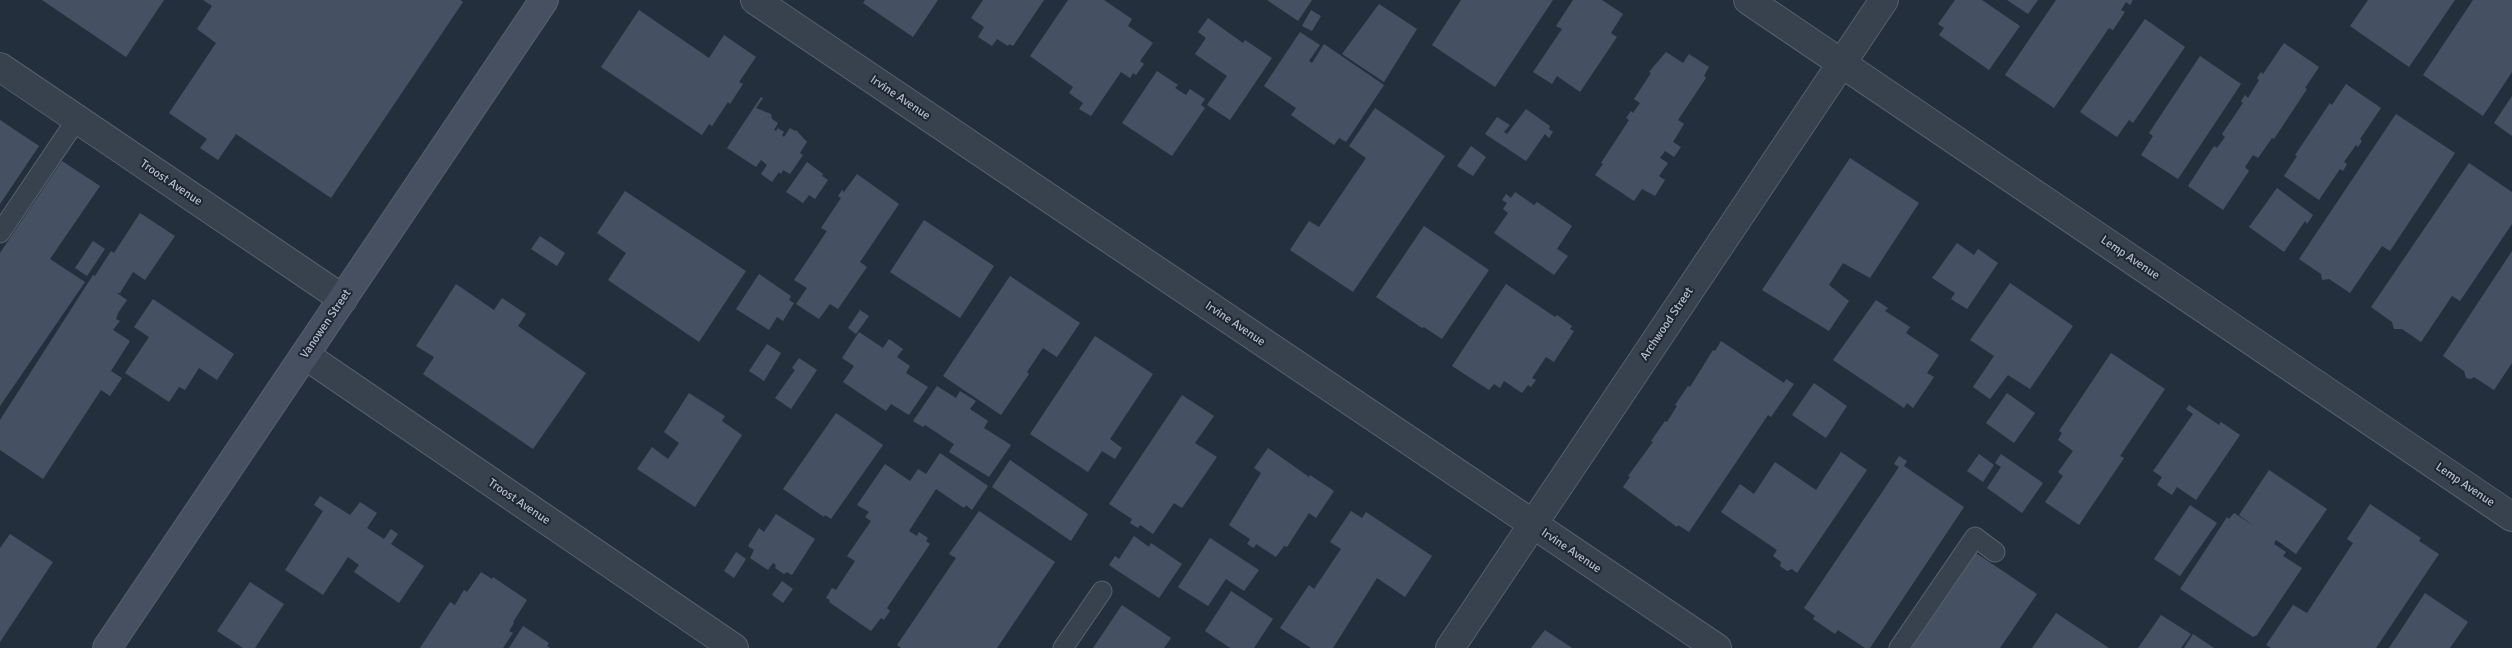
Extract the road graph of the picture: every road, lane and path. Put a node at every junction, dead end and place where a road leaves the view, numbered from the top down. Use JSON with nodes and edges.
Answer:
{"nodes":[{"id":1,"x":544,"y":0,"type":"edge"},
{"id":2,"x":754,"y":0,"type":"edge"},
{"id":3,"x":1748,"y":0,"type":"edge"},
{"id":4,"x":1884,"y":0,"type":"edge"},
{"id":5,"x":1841,"y":63,"type":"junction"},
{"id":6,"x":0,"y":67,"type":"edge"},
{"id":7,"x":76,"y":119,"type":"junction"},
{"id":8,"x":0,"y":233,"type":"edge"},
{"id":9,"x":343,"y":299,"type":"junction"},
{"id":10,"x":305,"y":355,"type":"junction"},
{"id":11,"x":2512,"y":517,"type":"edge"},
{"id":12,"x":1532,"y":525,"type":"junction"},
{"id":13,"x":1995,"y":552,"type":"dead end"},
{"id":14,"x":1102,"y":590,"type":"dead end"},
{"id":15,"x":107,"y":648,"type":"edge"},
{"id":16,"x":734,"y":648,"type":"edge"},
{"id":17,"x":1063,"y":648,"type":"edge"},
{"id":18,"x":1450,"y":648,"type":"edge"},
{"id":19,"x":1717,"y":648,"type":"edge"},
{"id":20,"x":1900,"y":648,"type":"edge"}],
"edges":[{"from":1,"to":9,"type":"main road","name":"Vanowen Street"},
{"from":2,"to":12,"type":"street","name":"Irvine Avenue"},
{"from":3,"to":5,"type":"street","name":"Lemp Avenue"},
{"from":4,"to":5,"type":"street","name":"Archwood Street"},
{"from":5,"to":11,"type":"street","name":"Lemp Avenue"},
{"from":5,"to":12,"type":"street","name":"Archwood Street"},
{"from":6,"to":7,"type":"street","name":"Troost Avenue"},
{"from":7,"to":8,"type":"lane"},
{"from":7,"to":9,"type":"street","name":"Troost Avenue"},
{"from":9,"to":10,"type":"main road","name":"Vanowen Street"},
{"from":10,"to":15,"type":"main road","name":"Vanowen Street"},
{"from":10,"to":16,"type":"street","name":"Troost Avenue"},
{"from":12,"to":18,"type":"street","name":"Archwood Street"},
{"from":12,"to":19,"type":"street","name":"Irvine Avenue"},
{"from":13,"to":20,"type":"lane"},
{"from":14,"to":17,"type":"lane"}]}
